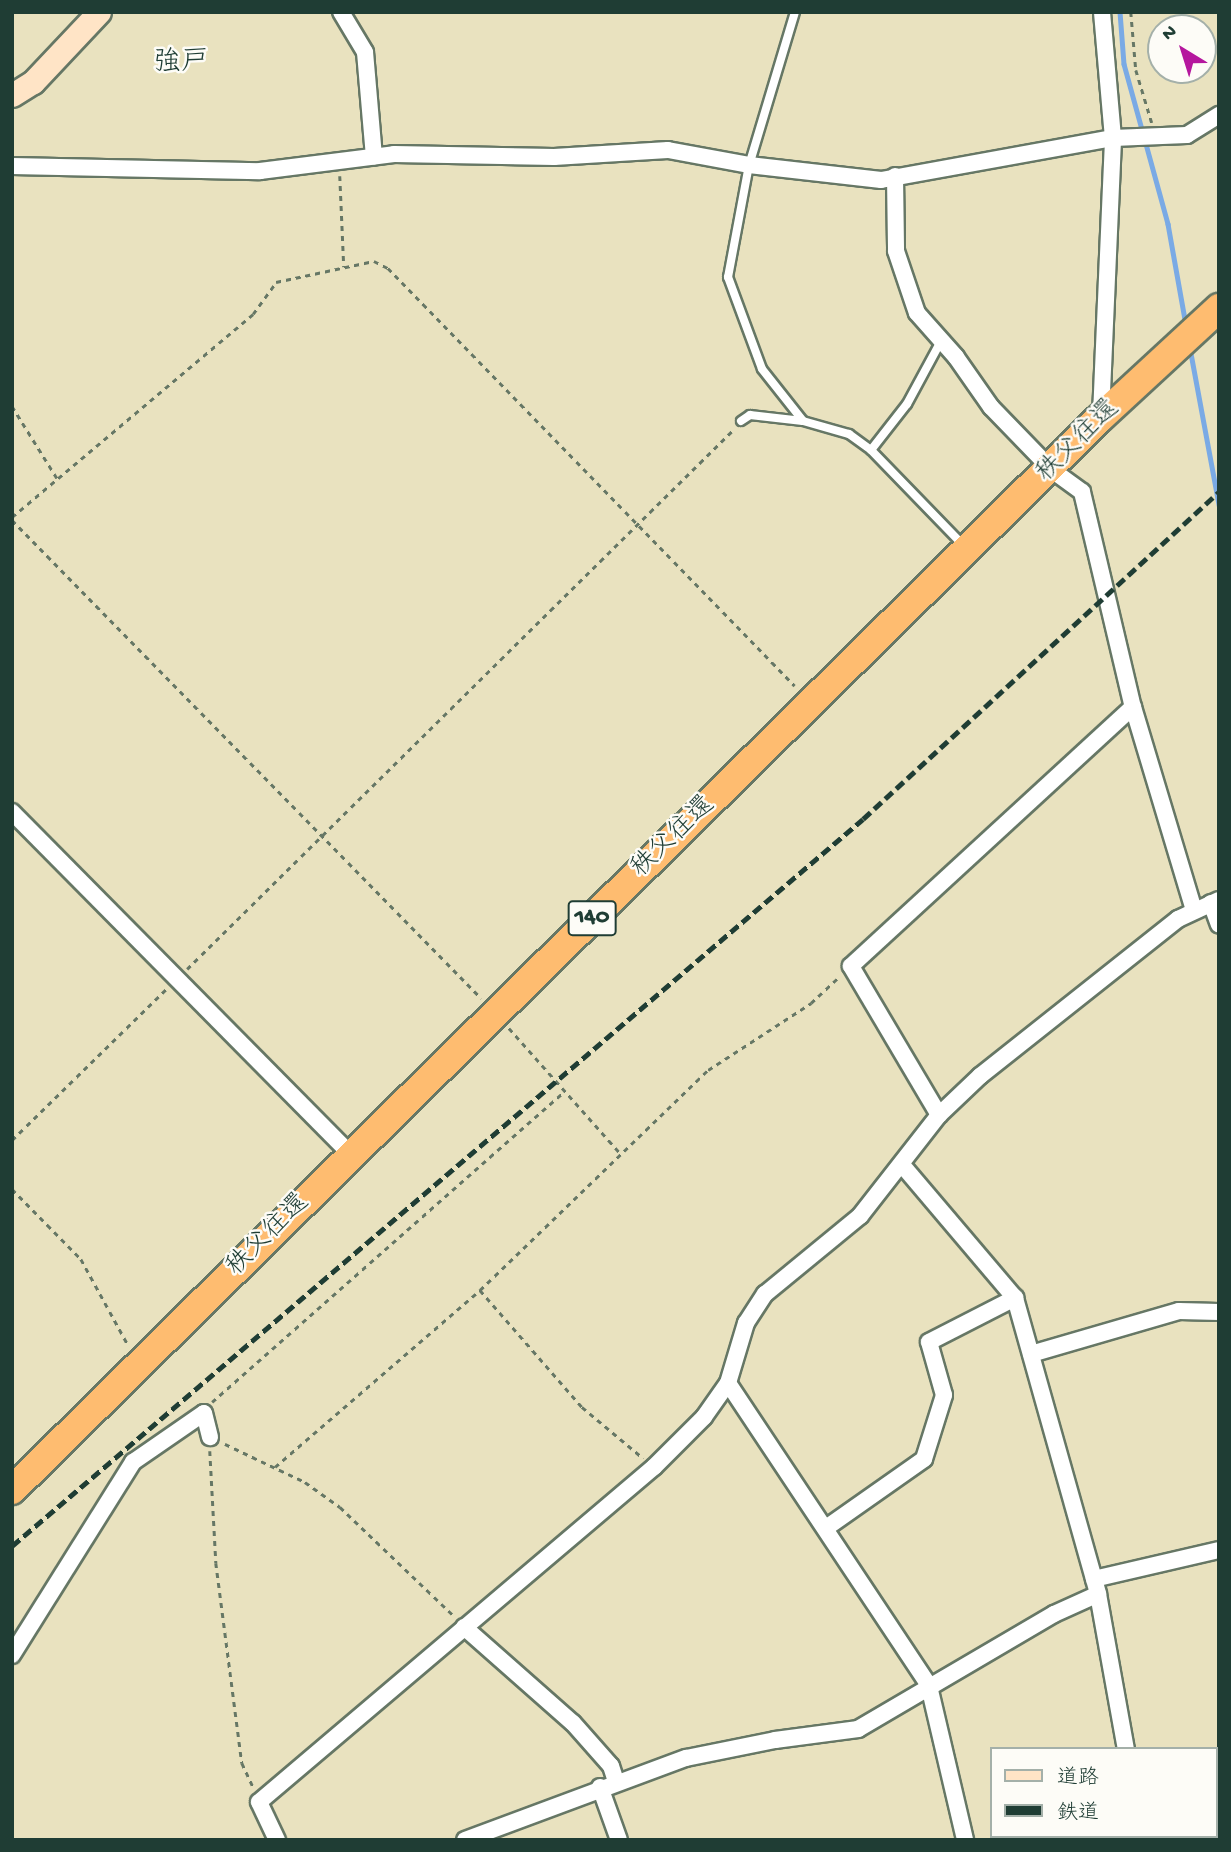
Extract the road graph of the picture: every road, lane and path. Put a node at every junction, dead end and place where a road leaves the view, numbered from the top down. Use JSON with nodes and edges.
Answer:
{"nodes":[{"id":1,"x":99,"y":12,"type":"edge"},
{"id":2,"x":341,"y":12,"type":"edge"},
{"id":3,"x":794,"y":12,"type":"edge"},
{"id":4,"x":1102,"y":12,"type":"edge"},
{"id":5,"x":1131,"y":12,"type":"edge"},
{"id":6,"x":12,"y":95,"type":"edge"},
{"id":7,"x":1219,"y":115,"type":"edge"},
{"id":8,"x":1147,"y":136,"type":"junction"},
{"id":9,"x":1113,"y":138,"type":"junction"},
{"id":10,"x":374,"y":157,"type":"junction"},
{"id":11,"x":339,"y":162,"type":"junction"},
{"id":12,"x":749,"y":165,"type":"junction"},
{"id":13,"x":12,"y":166,"type":"edge"},
{"id":14,"x":895,"y":176,"type":"junction"},
{"id":15,"x":344,"y":267,"type":"junction"},
{"id":16,"x":1219,"y":308,"type":"edge"},
{"id":17,"x":941,"y":341,"type":"junction"},
{"id":18,"x":12,"y":406,"type":"edge"},
{"id":19,"x":1101,"y":417,"type":"junction"},
{"id":20,"x":741,"y":421,"type":"joint"},
{"id":21,"x":803,"y":421,"type":"junction"},
{"id":22,"x":871,"y":450,"type":"junction"},
{"id":23,"x":1052,"y":470,"type":"junction"},
{"id":24,"x":57,"y":478,"type":"junction"},
{"id":25,"x":12,"y":518,"type":"edge"},
{"id":26,"x":637,"y":525,"type":"junction"},
{"id":27,"x":968,"y":551,"type":"junction"},
{"id":28,"x":812,"y":703,"type":"junction"},
{"id":29,"x":1132,"y":707,"type":"junction"},
{"id":30,"x":12,"y":812,"type":"edge"},
{"id":31,"x":321,"y":836,"type":"junction"},
{"id":32,"x":1215,"y":901,"type":"edge"},
{"id":33,"x":1194,"y":910,"type":"junction"},
{"id":34,"x":1219,"y":925,"type":"edge"},
{"id":35,"x":851,"y":966,"type":"junction"},
{"id":36,"x":176,"y":979,"type":"junction"},
{"id":37,"x":495,"y":1012,"type":"junction"},
{"id":38,"x":564,"y":1092,"type":"junction"},
{"id":39,"x":939,"y":1115,"type":"junction"},
{"id":40,"x":12,"y":1140,"type":"edge"},
{"id":41,"x":350,"y":1154,"type":"junction"},
{"id":42,"x":621,"y":1154,"type":"junction"},
{"id":43,"x":903,"y":1166,"type":"junction"},
{"id":44,"x":12,"y":1189,"type":"edge"},
{"id":45,"x":480,"y":1290,"type":"junction"},
{"id":46,"x":1015,"y":1298,"type":"junction"},
{"id":47,"x":1219,"y":1312,"type":"edge"},
{"id":48,"x":1031,"y":1354,"type":"junction"},
{"id":49,"x":139,"y":1366,"type":"junction"},
{"id":50,"x":728,"y":1383,"type":"junction"},
{"id":51,"x":204,"y":1413,"type":"junction"},
{"id":52,"x":210,"y":1437,"type":"junction"},
{"id":53,"x":275,"y":1467,"type":"junction"},
{"id":54,"x":654,"y":1467,"type":"junction"},
{"id":55,"x":12,"y":1490,"type":"edge"},
{"id":56,"x":826,"y":1528,"type":"junction"},
{"id":57,"x":1219,"y":1550,"type":"edge"},
{"id":58,"x":1096,"y":1586,"type":"junction"},
{"id":59,"x":464,"y":1627,"type":"junction"},
{"id":60,"x":12,"y":1654,"type":"edge"},
{"id":61,"x":929,"y":1686,"type":"junction"},
{"id":62,"x":1126,"y":1747,"type":"edge"},
{"id":63,"x":616,"y":1781,"type":"junction"},
{"id":64,"x":600,"y":1787,"type":"junction"},
{"id":65,"x":260,"y":1802,"type":"junction"},
{"id":66,"x":277,"y":1840,"type":"edge"},
{"id":67,"x":466,"y":1840,"type":"edge"},
{"id":68,"x":619,"y":1840,"type":"edge"},
{"id":69,"x":965,"y":1840,"type":"edge"}],
"edges":[{"from":1,"to":6,"type":"street"},
{"from":2,"to":10,"type":"street"},
{"from":3,"to":12,"type":"lane"},
{"from":4,"to":9,"type":"street"},
{"from":5,"to":8,"type":"path"},
{"from":7,"to":8,"type":"street"},
{"from":8,"to":9,"type":"street"},
{"from":9,"to":14,"type":"street"},
{"from":9,"to":19,"type":"street"},
{"from":10,"to":11,"type":"street"},
{"from":10,"to":12,"type":"street"},
{"from":11,"to":13,"type":"street"},
{"from":11,"to":15,"type":"path"},
{"from":12,"to":14,"type":"street"},
{"from":12,"to":21,"type":"lane"},
{"from":14,"to":17,"type":"street"},
{"from":15,"to":24,"type":"path"},
{"from":15,"to":26,"type":"path"},
{"from":16,"to":19,"type":"highway","name":"秩父往還","number":"140"},
{"from":17,"to":22,"type":"lane"},
{"from":17,"to":23,"type":"street"},
{"from":18,"to":24,"type":"path"},
{"from":19,"to":23,"type":"highway","name":"秩父往還","number":"140"},
{"from":20,"to":21,"type":"lane"},
{"from":20,"to":26,"type":"path"},
{"from":21,"to":22,"type":"lane"},
{"from":22,"to":27,"type":"lane"},
{"from":23,"to":27,"type":"highway","name":"秩父往還","number":"140"},
{"from":23,"to":29,"type":"street"},
{"from":24,"to":25,"type":"path"},
{"from":25,"to":31,"type":"path"},
{"from":26,"to":28,"type":"path"},
{"from":26,"to":31,"type":"path"},
{"from":27,"to":28,"type":"highway","name":"秩父往還","number":"140"},
{"from":28,"to":37,"type":"highway","name":"秩父往還","number":"140"},
{"from":29,"to":33,"type":"street"},
{"from":29,"to":35,"type":"street"},
{"from":30,"to":36,"type":"street"},
{"from":31,"to":36,"type":"path"},
{"from":31,"to":37,"type":"path"},
{"from":32,"to":33,"type":"street"},
{"from":32,"to":34,"type":"street"},
{"from":33,"to":39,"type":"street"},
{"from":35,"to":39,"type":"street"},
{"from":35,"to":42,"type":"path"},
{"from":36,"to":40,"type":"path"},
{"from":36,"to":41,"type":"street"},
{"from":37,"to":38,"type":"path"},
{"from":37,"to":41,"type":"highway","name":"秩父往還","number":"140"},
{"from":38,"to":42,"type":"path"},
{"from":38,"to":51,"type":"path"},
{"from":39,"to":43,"type":"street"},
{"from":41,"to":49,"type":"highway","name":"秩父往還","number":"140"},
{"from":42,"to":45,"type":"path"},
{"from":43,"to":46,"type":"street"},
{"from":43,"to":50,"type":"street"},
{"from":44,"to":49,"type":"path"},
{"from":45,"to":53,"type":"path"},
{"from":45,"to":54,"type":"path"},
{"from":46,"to":48,"type":"street"},
{"from":46,"to":56,"type":"street"},
{"from":47,"to":48,"type":"street"},
{"from":48,"to":58,"type":"street"},
{"from":49,"to":55,"type":"highway","name":"秩父往還","number":"140"},
{"from":50,"to":54,"type":"street"},
{"from":50,"to":56,"type":"street"},
{"from":51,"to":52,"type":"street"},
{"from":51,"to":60,"type":"street"},
{"from":52,"to":53,"type":"path"},
{"from":52,"to":65,"type":"path"},
{"from":53,"to":59,"type":"path"},
{"from":54,"to":59,"type":"street"},
{"from":56,"to":61,"type":"street"},
{"from":57,"to":58,"type":"street"},
{"from":58,"to":61,"type":"street"},
{"from":58,"to":62,"type":"street"},
{"from":59,"to":63,"type":"street"},
{"from":59,"to":65,"type":"street"},
{"from":61,"to":63,"type":"street"},
{"from":61,"to":69,"type":"street"},
{"from":63,"to":64,"type":"street"},
{"from":64,"to":67,"type":"street"},
{"from":64,"to":68,"type":"street"},
{"from":65,"to":66,"type":"street"}]}
